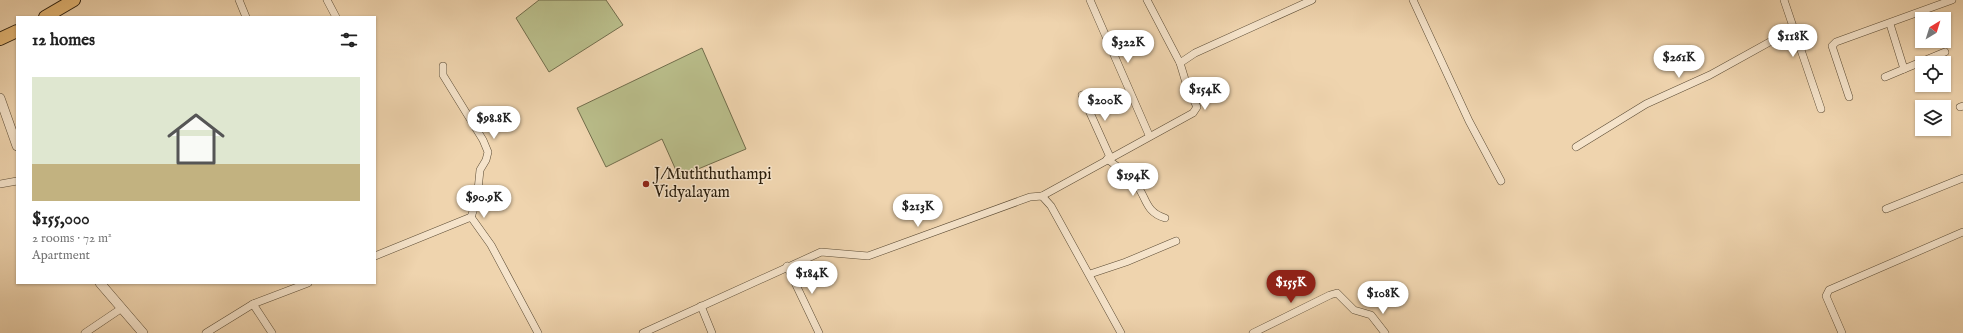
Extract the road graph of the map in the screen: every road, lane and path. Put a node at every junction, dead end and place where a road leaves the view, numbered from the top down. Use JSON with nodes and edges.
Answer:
{"nodes":[{"id":1,"x":74,"y":0,"type":"edge"},
{"id":2,"x":239,"y":0,"type":"edge"},
{"id":3,"x":328,"y":0,"type":"edge"},
{"id":4,"x":1090,"y":0,"type":"edge"},
{"id":5,"x":1147,"y":0,"type":"edge"},
{"id":6,"x":1312,"y":0,"type":"edge"},
{"id":7,"x":1413,"y":0,"type":"edge"},
{"id":8,"x":1784,"y":0,"type":"edge"},
{"id":9,"x":1952,"y":0,"type":"edge"},
{"id":10,"x":47,"y":16,"type":"edge"},
{"id":11,"x":246,"y":16,"type":"edge"},
{"id":12,"x":336,"y":16,"type":"edge"},
{"id":13,"x":1890,"y":24,"type":"junction"},
{"id":14,"x":1793,"y":29,"type":"junction"},
{"id":15,"x":16,"y":31,"type":"edge"},
{"id":16,"x":0,"y":39,"type":"edge"},
{"id":17,"x":1946,"y":52,"type":"dead end"},
{"id":18,"x":1180,"y":62,"type":"junction"},
{"id":19,"x":443,"y":66,"type":"dead end"},
{"id":20,"x":1904,"y":69,"type":"junction"},
{"id":21,"x":1886,"y":77,"type":"dead end"},
{"id":22,"x":1082,"y":95,"type":"dead end"},
{"id":23,"x":1849,"y":97,"type":"dead end"},
{"id":24,"x":0,"y":98,"type":"edge"},
{"id":25,"x":1821,"y":109,"type":"dead end"},
{"id":26,"x":1149,"y":135,"type":"junction"},
{"id":27,"x":16,"y":143,"type":"edge"},
{"id":28,"x":1576,"y":147,"type":"dead end"},
{"id":29,"x":1109,"y":158,"type":"junction"},
{"id":30,"x":1963,"y":178,"type":"edge"},
{"id":31,"x":16,"y":181,"type":"edge"},
{"id":32,"x":1501,"y":181,"type":"dead end"},
{"id":33,"x":0,"y":184,"type":"edge"},
{"id":34,"x":1042,"y":196,"type":"junction"},
{"id":35,"x":1886,"y":208,"type":"dead end"},
{"id":36,"x":471,"y":217,"type":"junction"},
{"id":37,"x":1165,"y":218,"type":"dead end"},
{"id":38,"x":1963,"y":232,"type":"edge"},
{"id":39,"x":1176,"y":241,"type":"dead end"},
{"id":40,"x":376,"y":256,"type":"edge"},
{"id":41,"x":788,"y":266,"type":"junction"},
{"id":42,"x":1090,"y":274,"type":"junction"},
{"id":43,"x":101,"y":284,"type":"edge"},
{"id":44,"x":305,"y":284,"type":"edge"},
{"id":45,"x":253,"y":304,"type":"junction"},
{"id":46,"x":701,"y":306,"type":"junction"},
{"id":47,"x":122,"y":308,"type":"junction"},
{"id":48,"x":86,"y":333,"type":"edge"},
{"id":49,"x":143,"y":333,"type":"edge"},
{"id":50,"x":206,"y":333,"type":"edge"},
{"id":51,"x":272,"y":333,"type":"edge"},
{"id":52,"x":538,"y":333,"type":"edge"},
{"id":53,"x":643,"y":333,"type":"edge"},
{"id":54,"x":712,"y":333,"type":"edge"},
{"id":55,"x":819,"y":333,"type":"edge"},
{"id":56,"x":1121,"y":333,"type":"edge"},
{"id":57,"x":1252,"y":333,"type":"edge"},
{"id":58,"x":1385,"y":333,"type":"edge"},
{"id":59,"x":1842,"y":333,"type":"edge"}],
"edges":[{"from":1,"to":10,"type":"main road"},
{"from":2,"to":11,"type":"street"},
{"from":3,"to":12,"type":"street"},
{"from":4,"to":26,"type":"street"},
{"from":5,"to":18,"type":"street"},
{"from":6,"to":18,"type":"street"},
{"from":7,"to":32,"type":"street"},
{"from":8,"to":14,"type":"street"},
{"from":9,"to":13,"type":"street"},
{"from":13,"to":20,"type":"street"},
{"from":13,"to":23,"type":"street"},
{"from":14,"to":25,"type":"street"},
{"from":14,"to":28,"type":"street"},
{"from":15,"to":16,"type":"main road"},
{"from":17,"to":20,"type":"street"},
{"from":18,"to":26,"type":"street"},
{"from":19,"to":36,"type":"street"},
{"from":20,"to":21,"type":"street"},
{"from":22,"to":29,"type":"street"},
{"from":24,"to":27,"type":"street"},
{"from":26,"to":29,"type":"street"},
{"from":29,"to":34,"type":"street"},
{"from":29,"to":37,"type":"street"},
{"from":30,"to":35,"type":"street"},
{"from":31,"to":33,"type":"street"},
{"from":34,"to":41,"type":"street"},
{"from":34,"to":42,"type":"street"},
{"from":36,"to":40,"type":"street"},
{"from":36,"to":52,"type":"street"},
{"from":38,"to":59,"type":"street"},
{"from":39,"to":42,"type":"street"},
{"from":41,"to":46,"type":"street"},
{"from":41,"to":55,"type":"street"},
{"from":42,"to":56,"type":"street"},
{"from":43,"to":47,"type":"street"},
{"from":44,"to":45,"type":"street"},
{"from":45,"to":50,"type":"street"},
{"from":45,"to":51,"type":"street"},
{"from":46,"to":53,"type":"street"},
{"from":46,"to":54,"type":"street"},
{"from":47,"to":48,"type":"street"},
{"from":47,"to":49,"type":"street"},
{"from":57,"to":58,"type":"street"}]}
